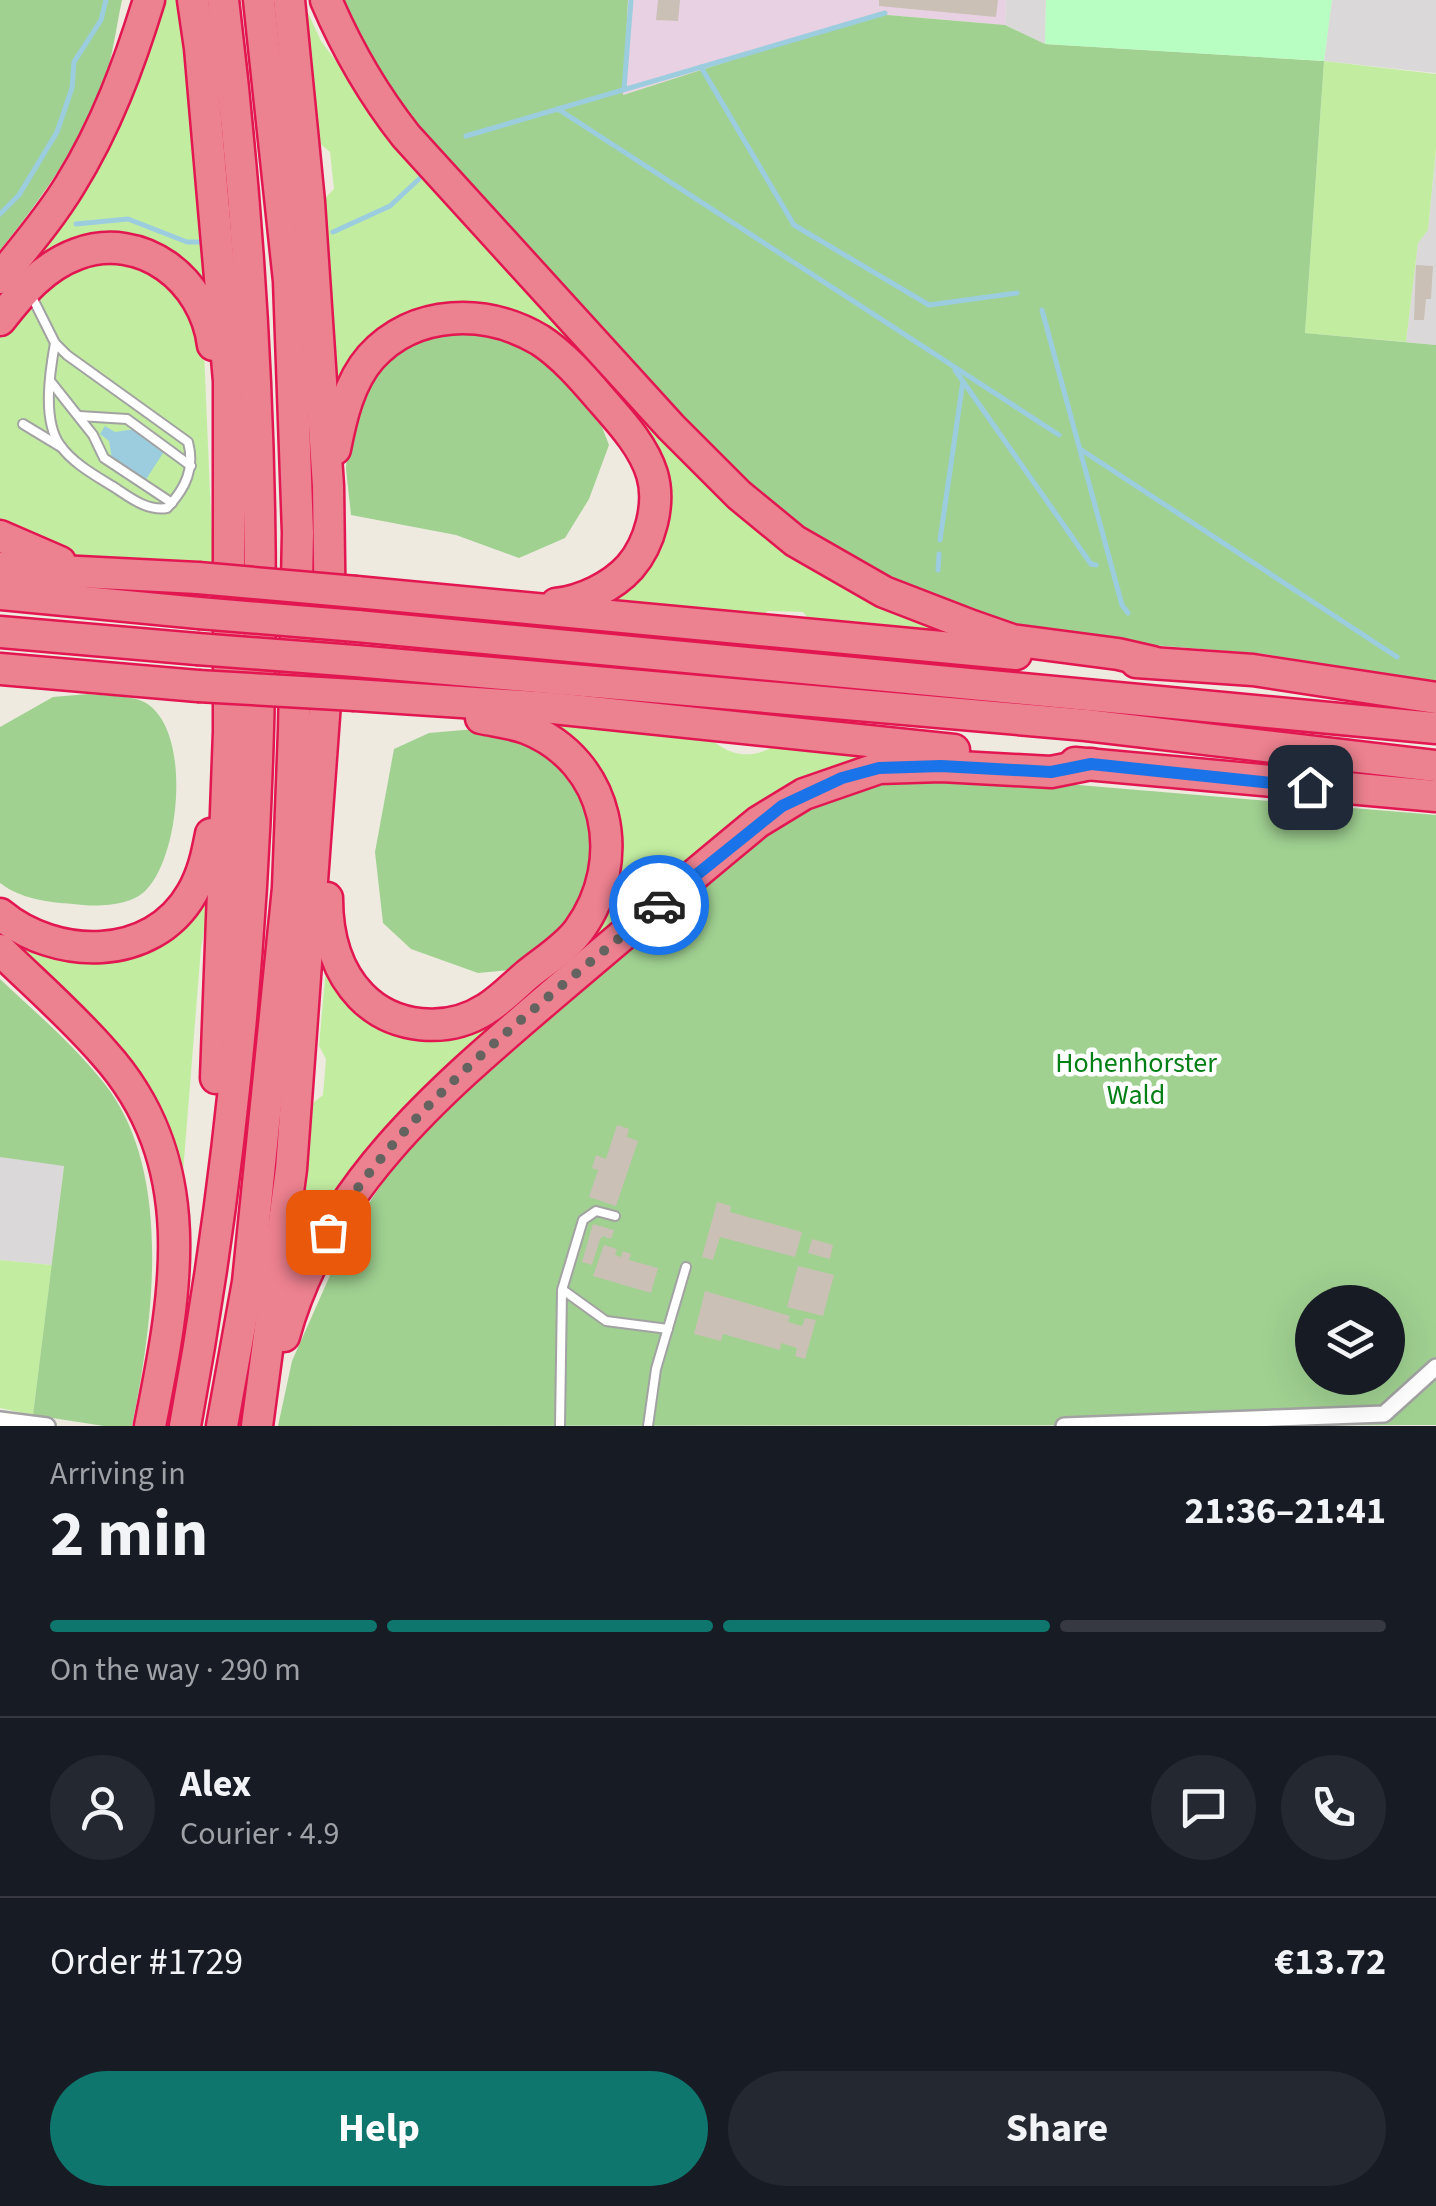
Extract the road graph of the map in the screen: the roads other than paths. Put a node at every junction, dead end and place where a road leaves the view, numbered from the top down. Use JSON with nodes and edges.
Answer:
{"nodes":[{"id":1,"x":148,"y":0,"type":"edge"},
{"id":2,"x":193,"y":0,"type":"edge"},
{"id":3,"x":223,"y":0,"type":"edge"},
{"id":4,"x":259,"y":0,"type":"edge"},
{"id":5,"x":289,"y":0,"type":"edge"},
{"id":6,"x":326,"y":0,"type":"edge"},
{"id":7,"x":14,"y":283,"type":"edge"},
{"id":8,"x":0,"y":320,"type":"edge"},
{"id":9,"x":55,"y":343,"type":"junction"},
{"id":10,"x":51,"y":382,"type":"junction"},
{"id":11,"x":79,"y":416,"type":"junction"},
{"id":12,"x":23,"y":424,"type":"dead end"},
{"id":13,"x":61,"y":447,"type":"junction"},
{"id":14,"x":192,"y":466,"type":"junction"},
{"id":15,"x":229,"y":482,"type":"junction"},
{"id":16,"x":328,"y":486,"type":"junction"},
{"id":17,"x":172,"y":503,"type":"junction"},
{"id":18,"x":0,"y":536,"type":"edge"},
{"id":19,"x":0,"y":568,"type":"edge"},
{"id":20,"x":102,"y":571,"type":"junction"},
{"id":21,"x":0,"y":594,"type":"edge"},
{"id":22,"x":529,"y":608,"type":"junction"},
{"id":23,"x":0,"y":632,"type":"edge"},
{"id":24,"x":1153,"y":662,"type":"junction"},
{"id":25,"x":0,"y":669,"type":"edge"},
{"id":26,"x":0,"y":681,"type":"edge"},
{"id":27,"x":127,"y":681,"type":"junction"},
{"id":28,"x":1436,"y":698,"type":"edge"},
{"id":29,"x":406,"y":699,"type":"junction"},
{"id":30,"x":1436,"y":728,"type":"edge"},
{"id":31,"x":228,"y":732,"type":"junction"},
{"id":32,"x":1091,"y":764,"type":"junction"},
{"id":33,"x":1436,"y":766,"type":"edge"},
{"id":34,"x":321,"y":776,"type":"junction"},
{"id":35,"x":1436,"y":796,"type":"edge"},
{"id":36,"x":0,"y":914,"type":"edge"},
{"id":37,"x":0,"y":950,"type":"edge"},
{"id":38,"x":615,"y":1216,"type":"dead end"},
{"id":39,"x":218,"y":1234,"type":"junction"},
{"id":40,"x":686,"y":1267,"type":"dead end"},
{"id":41,"x":562,"y":1290,"type":"junction"},
{"id":42,"x":668,"y":1329,"type":"junction"},
{"id":43,"x":1436,"y":1366,"type":"edge"},
{"id":44,"x":0,"y":1420,"type":"edge"},
{"id":45,"x":47,"y":1426,"type":"edge"},
{"id":46,"x":150,"y":1426,"type":"edge"},
{"id":47,"x":186,"y":1426,"type":"edge"},
{"id":48,"x":222,"y":1426,"type":"edge"},
{"id":49,"x":258,"y":1426,"type":"edge"},
{"id":50,"x":560,"y":1426,"type":"edge"},
{"id":51,"x":648,"y":1426,"type":"edge"},
{"id":52,"x":1064,"y":1426,"type":"edge"}],
"edges":[{"from":1,"to":7,"type":"highway"},
{"from":2,"to":15,"type":"highway"},
{"from":3,"to":39,"type":"highway"},
{"from":4,"to":48,"type":"highway"},
{"from":5,"to":16,"type":"highway"},
{"from":6,"to":24,"type":"highway"},
{"from":7,"to":8,"type":"highway"},
{"from":7,"to":9,"type":"lane"},
{"from":7,"to":15,"type":"highway"},
{"from":9,"to":10,"type":"lane"},
{"from":9,"to":14,"type":"lane"},
{"from":10,"to":11,"type":"lane"},
{"from":10,"to":13,"type":"lane"},
{"from":11,"to":14,"type":"lane"},
{"from":11,"to":17,"type":"lane"},
{"from":12,"to":13,"type":"lane"},
{"from":13,"to":17,"type":"lane"},
{"from":14,"to":17,"type":"lane"},
{"from":15,"to":31,"type":"highway"},
{"from":16,"to":22,"type":"highway"},
{"from":16,"to":34,"type":"highway"},
{"from":18,"to":20,"type":"highway"},
{"from":19,"to":20,"type":"highway"},
{"from":20,"to":22,"type":"highway","bridge":true},
{"from":21,"to":30,"type":"highway","bridge":true},
{"from":22,"to":24,"type":"highway"},
{"from":23,"to":33,"type":"highway","bridge":true},
{"from":24,"to":28,"type":"highway"},
{"from":25,"to":27,"type":"highway"},
{"from":26,"to":27,"type":"highway"},
{"from":27,"to":29,"type":"highway","bridge":true},
{"from":29,"to":32,"type":"highway"},
{"from":29,"to":34,"type":"highway"},
{"from":31,"to":36,"type":"highway"},
{"from":31,"to":39,"type":"highway"},
{"from":32,"to":35,"type":"highway"},
{"from":32,"to":49,"type":"highway"},
{"from":34,"to":49,"type":"highway"},
{"from":37,"to":46,"type":"highway"},
{"from":38,"to":41,"type":"lane"},
{"from":39,"to":47,"type":"highway"},
{"from":40,"to":42,"type":"lane"},
{"from":41,"to":42,"type":"lane"},
{"from":41,"to":50,"type":"lane"},
{"from":42,"to":51,"type":"lane"},
{"from":43,"to":52,"type":"street"},
{"from":44,"to":45,"type":"street"}]}
